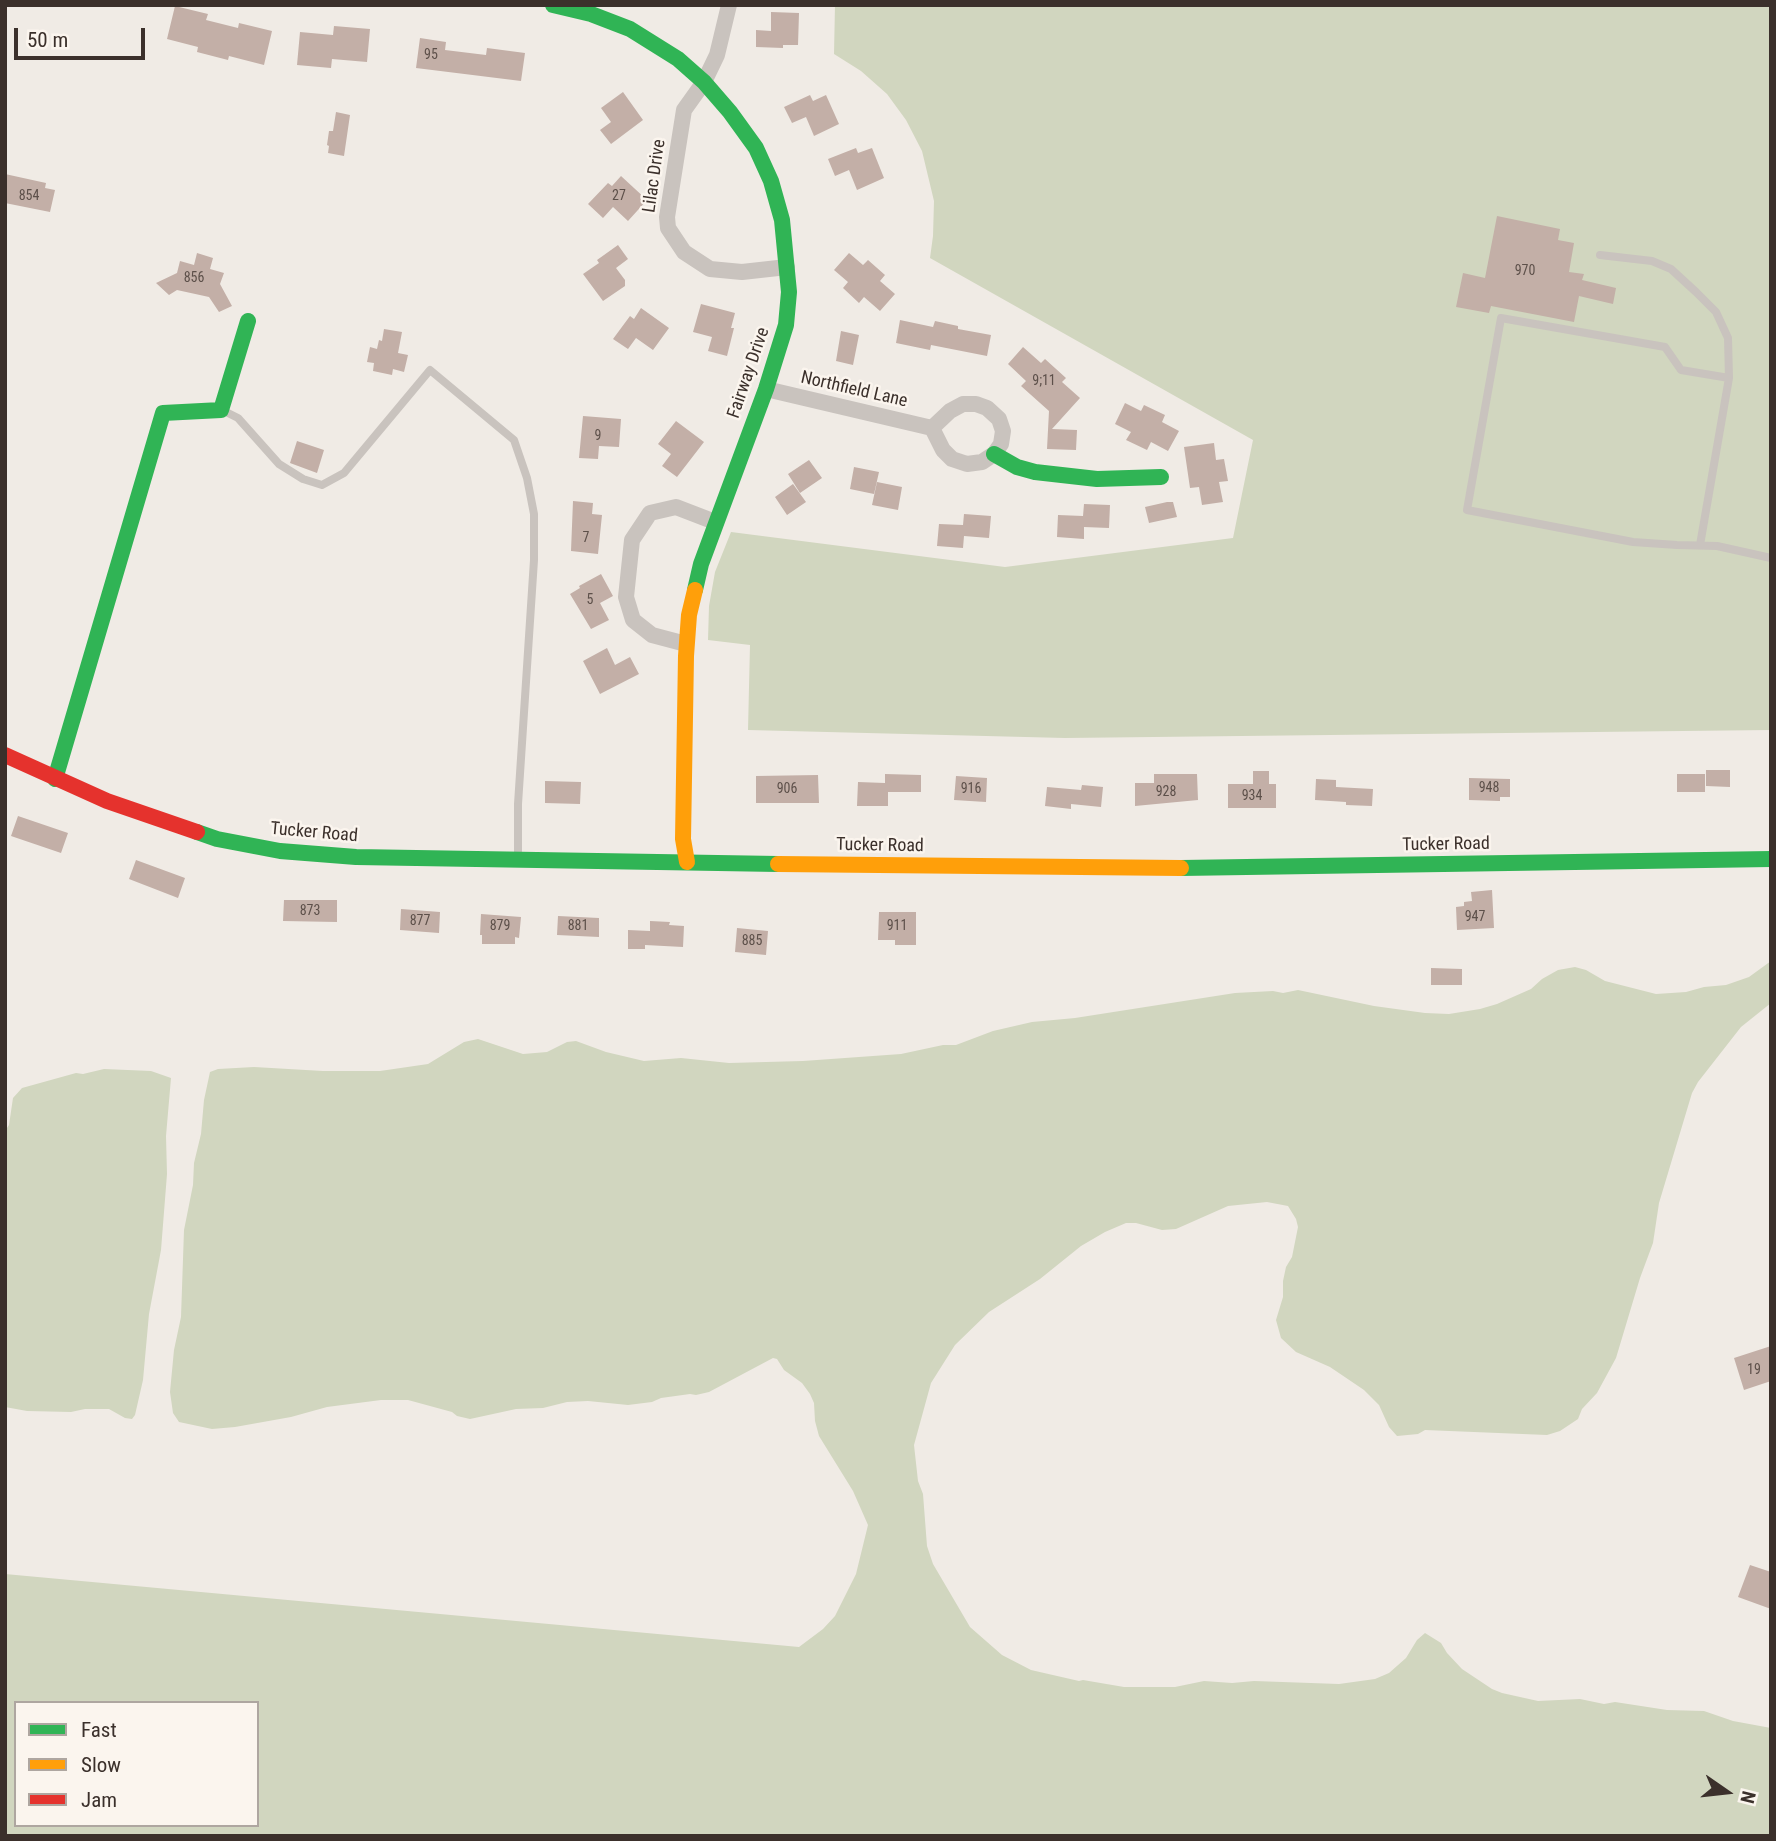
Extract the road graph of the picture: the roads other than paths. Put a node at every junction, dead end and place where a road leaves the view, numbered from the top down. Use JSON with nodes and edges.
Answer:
{"nodes":[{"id":1,"x":553,"y":5,"type":"edge"},
{"id":2,"x":729,"y":5,"type":"edge"},
{"id":3,"x":704,"y":82,"type":"junction"},
{"id":4,"x":1600,"y":255,"type":"dead end"},
{"id":5,"x":787,"y":267,"type":"junction"},
{"id":6,"x":248,"y":321,"type":"dead end"},
{"id":7,"x":1729,"y":378,"type":"junction"},
{"id":8,"x":766,"y":389,"type":"junction"},
{"id":9,"x":222,"y":410,"type":"junction"},
{"id":10,"x":932,"y":428,"type":"junction"},
{"id":11,"x":994,"y":454,"type":"junction"},
{"id":12,"x":1161,"y":477,"type":"dead end"},
{"id":13,"x":715,"y":522,"type":"junction"},
{"id":14,"x":1700,"y":545,"type":"junction"},
{"id":15,"x":1771,"y":558,"type":"edge"},
{"id":16,"x":686,"y":643,"type":"junction"},
{"id":17,"x":5,"y":755,"type":"edge"},
{"id":18,"x":55,"y":779,"type":"junction"},
{"id":19,"x":518,"y":859,"type":"junction"},
{"id":20,"x":1771,"y":859,"type":"edge"},
{"id":21,"x":687,"y":862,"type":"junction"}],
"edges":[{"from":1,"to":3,"type":"main road","name":"Fairway Drive"},
{"from":2,"to":3,"type":"street","name":"Lilac Drive"},
{"from":3,"to":5,"type":"main road","name":"Fairway Drive"},
{"from":3,"to":5,"type":"street","name":"Lilac Drive"},
{"from":4,"to":7,"type":"lane"},
{"from":5,"to":8,"type":"main road","name":"Fairway Drive"},
{"from":6,"to":9,"type":"main road"},
{"from":7,"to":14,"type":"lane"},
{"from":7,"to":14,"type":"lane"},
{"from":8,"to":10,"type":"street","name":"Northfield Lane"},
{"from":8,"to":13,"type":"main road","name":"Fairway Drive"},
{"from":9,"to":18,"type":"main road"},
{"from":9,"to":19,"type":"lane"},
{"from":10,"to":11,"type":"street"},
{"from":10,"to":11,"type":"street"},
{"from":11,"to":12,"type":"main road"},
{"from":13,"to":16,"type":"main road","name":"Fairway Drive"},
{"from":13,"to":16,"type":"street"},
{"from":14,"to":15,"type":"lane"},
{"from":16,"to":21,"type":"main road","name":"Fairway Drive"},
{"from":17,"to":18,"type":"main road","name":"Tucker Road"},
{"from":18,"to":19,"type":"main road","name":"Tucker Road"},
{"from":19,"to":21,"type":"main road","name":"Tucker Road"},
{"from":20,"to":21,"type":"main road","name":"Tucker Road"}]}
